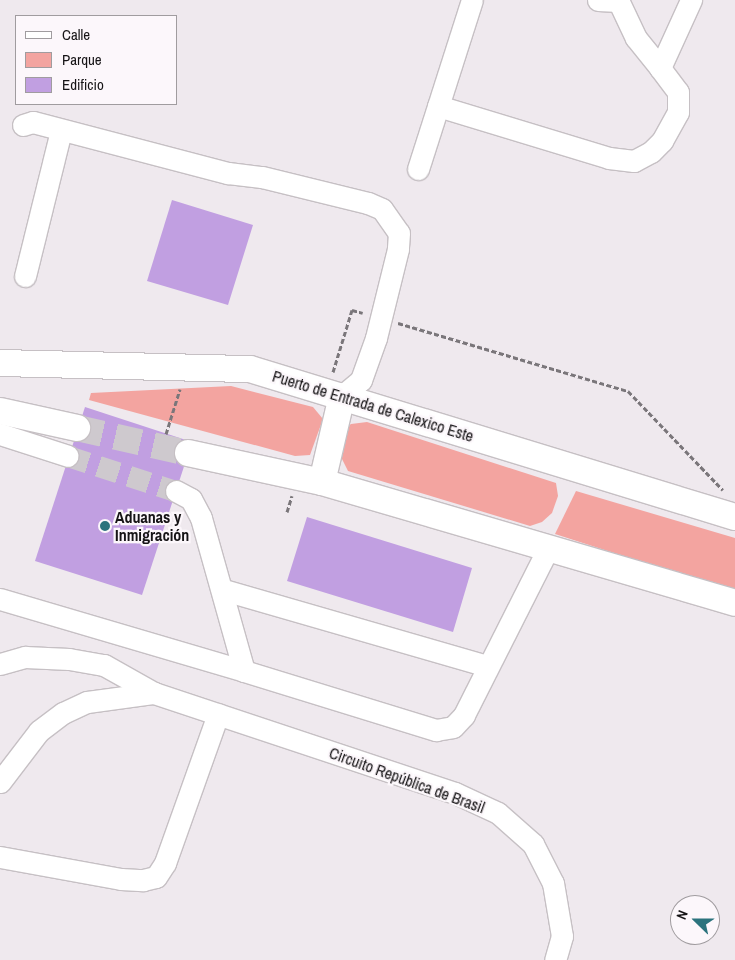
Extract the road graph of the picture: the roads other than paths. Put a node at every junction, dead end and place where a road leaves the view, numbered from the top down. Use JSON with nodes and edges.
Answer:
{"nodes":[{"id":1,"x":472,"y":0,"type":"edge"},
{"id":2,"x":611,"y":0,"type":"edge"},
{"id":3,"x":691,"y":0,"type":"edge"},
{"id":4,"x":660,"y":68,"type":"junction"},
{"id":5,"x":438,"y":106,"type":"junction"},
{"id":6,"x":23,"y":125,"type":"dead end"},
{"id":7,"x":61,"y":130,"type":"junction"},
{"id":8,"x":418,"y":169,"type":"dead end"},
{"id":9,"x":25,"y":276,"type":"dead end"},
{"id":10,"x":0,"y":362,"type":"edge"},
{"id":11,"x":342,"y":396,"type":"junction"},
{"id":12,"x":0,"y":411,"type":"edge"},
{"id":13,"x":77,"y":428,"type":"tunnel mouth"},
{"id":14,"x":0,"y":434,"type":"edge"},
{"id":15,"x":188,"y":453,"type":"tunnel mouth"},
{"id":16,"x":68,"y":456,"type":"tunnel mouth"},
{"id":17,"x":322,"y":482,"type":"junction"},
{"id":18,"x":176,"y":491,"type":"tunnel mouth"},
{"id":19,"x":732,"y":506,"type":"edge"},
{"id":20,"x":548,"y":549,"type":"junction"},
{"id":21,"x":224,"y":590,"type":"junction"},
{"id":22,"x":0,"y":599,"type":"edge"},
{"id":23,"x":735,"y":603,"type":"edge"},
{"id":24,"x":0,"y":664,"type":"edge"},
{"id":25,"x":487,"y":666,"type":"junction"},
{"id":26,"x":244,"y":671,"type":"junction"},
{"id":27,"x":154,"y":693,"type":"junction"},
{"id":28,"x":218,"y":714,"type":"junction"},
{"id":29,"x":0,"y":782,"type":"edge"},
{"id":30,"x":0,"y":857,"type":"edge"},
{"id":31,"x":555,"y":960,"type":"edge"}],
"edges":[{"from":1,"to":5,"type":"street"},
{"from":2,"to":4,"type":"street"},
{"from":3,"to":4,"type":"street"},
{"from":4,"to":5,"type":"street"},
{"from":5,"to":8,"type":"street"},
{"from":6,"to":7,"type":"street"},
{"from":7,"to":9,"type":"street"},
{"from":7,"to":11,"type":"street"},
{"from":10,"to":11,"type":"main road","name":"Puerto de Entrada de Calexico Este"},
{"from":11,"to":17,"type":"main road"},
{"from":11,"to":19,"type":"main road","name":"Puerto de Entrada de Calexico Este"},
{"from":12,"to":13,"type":"main road"},
{"from":14,"to":16,"type":"street"},
{"from":15,"to":17,"type":"main road"},
{"from":17,"to":20,"type":"main road"},
{"from":18,"to":21,"type":"street"},
{"from":20,"to":23,"type":"main road"},
{"from":20,"to":25,"type":"street"},
{"from":21,"to":25,"type":"street"},
{"from":21,"to":26,"type":"street"},
{"from":22,"to":26,"type":"street"},
{"from":24,"to":27,"type":"street","name":"Circuito República de Brasil"},
{"from":25,"to":26,"type":"street"},
{"from":27,"to":28,"type":"street","name":"Circuito República de Brasil"},
{"from":27,"to":29,"type":"street","name":"Circuito República de Brasil"},
{"from":28,"to":30,"type":"street"},
{"from":28,"to":31,"type":"street","name":"Circuito República de Brasil"}]}
